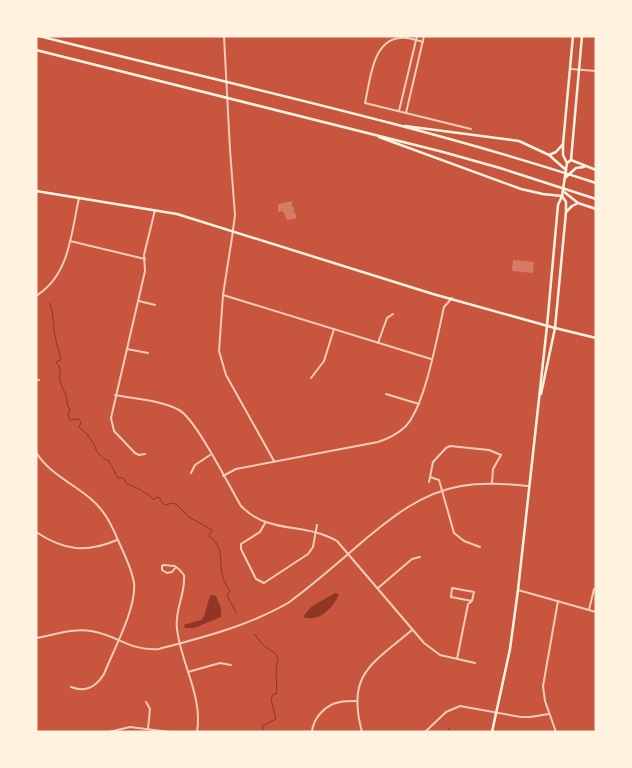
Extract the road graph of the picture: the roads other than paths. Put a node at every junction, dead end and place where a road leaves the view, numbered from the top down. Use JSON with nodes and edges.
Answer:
{"nodes":[{"id":1,"x":39,"y":36,"type":"edge"},
{"id":2,"x":224,"y":36,"type":"edge"},
{"id":3,"x":417,"y":36,"type":"edge"},
{"id":4,"x":424,"y":36,"type":"edge"},
{"id":5,"x":573,"y":36,"type":"edge"},
{"id":6,"x":582,"y":36,"type":"edge"},
{"id":7,"x":416,"y":40,"type":"junction"},
{"id":8,"x":423,"y":42,"type":"junction"},
{"id":9,"x":36,"y":50,"type":"edge"},
{"id":10,"x":569,"y":68,"type":"junction"},
{"id":11,"x":579,"y":69,"type":"junction"},
{"id":12,"x":596,"y":71,"type":"edge"},
{"id":13,"x":228,"y":83,"type":"junction"},
{"id":14,"x":228,"y":98,"type":"junction"},
{"id":15,"x":399,"y":111,"type":"junction"},
{"id":16,"x":406,"y":113,"type":"junction"},
{"id":17,"x":393,"y":124,"type":"junction"},
{"id":18,"x":472,"y":129,"type":"dead end"},
{"id":19,"x":363,"y":131,"type":"junction"},
{"id":20,"x":563,"y":144,"type":"junction"},
{"id":21,"x":550,"y":155,"type":"junction"},
{"id":22,"x":571,"y":160,"type":"junction"},
{"id":23,"x":566,"y":164,"type":"junction"},
{"id":24,"x":586,"y":167,"type":"junction"},
{"id":25,"x":566,"y":170,"type":"junction"},
{"id":26,"x":596,"y":170,"type":"edge"},
{"id":27,"x":565,"y":178,"type":"junction"},
{"id":28,"x":596,"y":183,"type":"edge"},
{"id":29,"x":36,"y":190,"type":"edge"},
{"id":30,"x":564,"y":193,"type":"junction"},
{"id":31,"x":79,"y":198,"type":"junction"},
{"id":32,"x":596,"y":199,"type":"edge"},
{"id":33,"x":578,"y":203,"type":"junction"},
{"id":34,"x":596,"y":209,"type":"edge"},
{"id":35,"x":155,"y":210,"type":"junction"},
{"id":36,"x":566,"y":212,"type":"junction"},
{"id":37,"x":233,"y":230,"type":"junction"},
{"id":38,"x":70,"y":241,"type":"junction"},
{"id":39,"x":145,"y":259,"type":"junction"},
{"id":40,"x":223,"y":295,"type":"junction"},
{"id":41,"x":36,"y":296,"type":"edge"},
{"id":42,"x":452,"y":298,"type":"junction"},
{"id":43,"x":138,"y":301,"type":"junction"},
{"id":44,"x":155,"y":304,"type":"dead end"},
{"id":45,"x":393,"y":314,"type":"dead end"},
{"id":46,"x":547,"y":326,"type":"junction"},
{"id":47,"x":555,"y":328,"type":"junction"},
{"id":48,"x":334,"y":329,"type":"junction"},
{"id":49,"x":596,"y":338,"type":"edge"},
{"id":50,"x":378,"y":343,"type":"junction"},
{"id":51,"x":127,"y":349,"type":"junction"},
{"id":52,"x":148,"y":353,"type":"dead end"},
{"id":53,"x":431,"y":360,"type":"junction"},
{"id":54,"x":311,"y":378,"type":"dead end"},
{"id":55,"x":386,"y":394,"type":"dead end"},
{"id":56,"x":115,"y":395,"type":"junction"},
{"id":57,"x":419,"y":404,"type":"junction"},
{"id":58,"x":538,"y":405,"type":"junction"},
{"id":59,"x":36,"y":452,"type":"edge"},
{"id":60,"x":145,"y":454,"type":"dead end"},
{"id":61,"x":211,"y":455,"type":"junction"},
{"id":62,"x":274,"y":461,"type":"junction"},
{"id":63,"x":191,"y":473,"type":"dead end"},
{"id":64,"x":223,"y":476,"type":"junction"},
{"id":65,"x":430,"y":477,"type":"junction"},
{"id":66,"x":430,"y":482,"type":"dead end"},
{"id":67,"x":492,"y":483,"type":"junction"},
{"id":68,"x":530,"y":486,"type":"junction"},
{"id":69,"x":442,"y":490,"type":"junction"},
{"id":70,"x":265,"y":523,"type":"junction"},
{"id":71,"x":317,"y":525,"type":"dead end"},
{"id":72,"x":36,"y":532,"type":"edge"},
{"id":73,"x":315,"y":532,"type":"junction"},
{"id":74,"x":118,"y":540,"type":"junction"},
{"id":75,"x":480,"y":546,"type":"dead end"},
{"id":76,"x":349,"y":553,"type":"junction"},
{"id":77,"x":420,"y":557,"type":"dead end"},
{"id":78,"x":176,"y":567,"type":"junction"},
{"id":79,"x":378,"y":588,"type":"junction"},
{"id":80,"x":594,"y":589,"type":"dead end"},
{"id":81,"x":518,"y":590,"type":"junction"},
{"id":82,"x":472,"y":601,"type":"junction"},
{"id":83,"x":558,"y":601,"type":"junction"},
{"id":84,"x":588,"y":610,"type":"junction"},
{"id":85,"x":596,"y":612,"type":"edge"},
{"id":86,"x":412,"y":629,"type":"junction"},
{"id":87,"x":36,"y":638,"type":"edge"},
{"id":88,"x":118,"y":641,"type":"junction"},
{"id":89,"x":180,"y":644,"type":"junction"},
{"id":90,"x":457,"y":660,"type":"junction"},
{"id":91,"x":475,"y":663,"type":"dead end"},
{"id":92,"x":231,"y":665,"type":"dead end"},
{"id":93,"x":188,"y":672,"type":"junction"},
{"id":94,"x":71,"y":687,"type":"dead end"},
{"id":95,"x":146,"y":702,"type":"dead end"},
{"id":96,"x":356,"y":702,"type":"junction"},
{"id":97,"x":497,"y":712,"type":"junction"},
{"id":98,"x":550,"y":714,"type":"junction"},
{"id":99,"x":148,"y":729,"type":"junction"},
{"id":100,"x":109,"y":732,"type":"edge"},
{"id":101,"x":170,"y":732,"type":"edge"},
{"id":102,"x":197,"y":732,"type":"edge"},
{"id":103,"x":312,"y":732,"type":"edge"},
{"id":104,"x":362,"y":732,"type":"edge"},
{"id":105,"x":425,"y":732,"type":"edge"},
{"id":106,"x":492,"y":732,"type":"edge"},
{"id":107,"x":556,"y":732,"type":"edge"}],
"edges":[{"from":1,"to":13,"type":"main road"},
{"from":2,"to":13,"type":"street"},
{"from":3,"to":7,"type":"street"},
{"from":4,"to":8,"type":"street"},
{"from":5,"to":10,"type":"main road"},
{"from":6,"to":11,"type":"main road"},
{"from":7,"to":8,"type":"street"},
{"from":7,"to":15,"type":"street"},
{"from":7,"to":15,"type":"street"},
{"from":8,"to":16,"type":"street"},
{"from":9,"to":14,"type":"main road"},
{"from":10,"to":11,"type":"street"},
{"from":10,"to":20,"type":"main road"},
{"from":11,"to":12,"type":"street"},
{"from":11,"to":22,"type":"main road"},
{"from":13,"to":14,"type":"street"},
{"from":13,"to":17,"type":"main road"},
{"from":14,"to":19,"type":"main road"},
{"from":14,"to":37,"type":"street"},
{"from":15,"to":16,"type":"street"},
{"from":16,"to":18,"type":"street"},
{"from":17,"to":21,"type":"main road"},
{"from":17,"to":28,"type":"main road"},
{"from":19,"to":30,"type":"main road"},
{"from":19,"to":32,"type":"main road"},
{"from":20,"to":21,"type":"main road"},
{"from":20,"to":23,"type":"main road"},
{"from":21,"to":25,"type":"main road"},
{"from":22,"to":23,"type":"main road"},
{"from":22,"to":24,"type":"main road"},
{"from":23,"to":25,"type":"main road"},
{"from":24,"to":26,"type":"main road"},
{"from":24,"to":27,"type":"main road"},
{"from":25,"to":27,"type":"main road"},
{"from":27,"to":30,"type":"main road"},
{"from":29,"to":31,"type":"main road"},
{"from":30,"to":33,"type":"main road"},
{"from":30,"to":36,"type":"main road"},
{"from":30,"to":46,"type":"main road"},
{"from":31,"to":35,"type":"main road"},
{"from":31,"to":38,"type":"street"},
{"from":33,"to":34,"type":"main road"},
{"from":33,"to":36,"type":"main road"},
{"from":35,"to":37,"type":"main road"},
{"from":35,"to":39,"type":"street"},
{"from":36,"to":47,"type":"main road"},
{"from":37,"to":40,"type":"street"},
{"from":37,"to":42,"type":"main road"},
{"from":38,"to":39,"type":"street"},
{"from":38,"to":41,"type":"street"},
{"from":39,"to":43,"type":"street"},
{"from":40,"to":48,"type":"street"},
{"from":40,"to":62,"type":"street"},
{"from":42,"to":46,"type":"main road"},
{"from":42,"to":53,"type":"street"},
{"from":43,"to":44,"type":"street"},
{"from":43,"to":51,"type":"street"},
{"from":45,"to":50,"type":"street"},
{"from":46,"to":47,"type":"main road"},
{"from":46,"to":58,"type":"main road"},
{"from":47,"to":49,"type":"main road"},
{"from":47,"to":58,"type":"main road"},
{"from":48,"to":50,"type":"street"},
{"from":48,"to":54,"type":"street"},
{"from":50,"to":53,"type":"street"},
{"from":51,"to":52,"type":"street"},
{"from":51,"to":56,"type":"street"},
{"from":53,"to":57,"type":"street"},
{"from":55,"to":57,"type":"street"},
{"from":56,"to":60,"type":"street"},
{"from":56,"to":61,"type":"street"},
{"from":57,"to":62,"type":"street"},
{"from":58,"to":68,"type":"main road"},
{"from":59,"to":74,"type":"street"},
{"from":61,"to":63,"type":"street"},
{"from":61,"to":64,"type":"street"},
{"from":62,"to":64,"type":"street"},
{"from":64,"to":70,"type":"street"},
{"from":65,"to":66,"type":"street"},
{"from":65,"to":67,"type":"street"},
{"from":65,"to":69,"type":"street"},
{"from":67,"to":68,"type":"street"},
{"from":67,"to":69,"type":"street"},
{"from":68,"to":81,"type":"main road"},
{"from":69,"to":75,"type":"street"},
{"from":69,"to":76,"type":"street"},
{"from":70,"to":73,"type":"street"},
{"from":70,"to":73,"type":"street"},
{"from":71,"to":73,"type":"street"},
{"from":72,"to":74,"type":"street"},
{"from":73,"to":76,"type":"street"},
{"from":74,"to":88,"type":"street"},
{"from":76,"to":79,"type":"street"},
{"from":76,"to":89,"type":"street"},
{"from":77,"to":79,"type":"street"},
{"from":78,"to":78,"type":"street"},
{"from":78,"to":89,"type":"street"},
{"from":79,"to":86,"type":"street"},
{"from":80,"to":84,"type":"street"},
{"from":81,"to":83,"type":"street"},
{"from":81,"to":97,"type":"main road"},
{"from":82,"to":82,"type":"street"},
{"from":82,"to":90,"type":"street"},
{"from":83,"to":84,"type":"street"},
{"from":83,"to":98,"type":"street"},
{"from":84,"to":85,"type":"street"},
{"from":86,"to":90,"type":"street"},
{"from":86,"to":96,"type":"street"},
{"from":87,"to":88,"type":"street"},
{"from":88,"to":89,"type":"street"},
{"from":88,"to":94,"type":"street"},
{"from":89,"to":93,"type":"street"},
{"from":90,"to":91,"type":"street"},
{"from":92,"to":93,"type":"street"},
{"from":93,"to":102,"type":"street"},
{"from":95,"to":99,"type":"street"},
{"from":96,"to":103,"type":"street"},
{"from":96,"to":104,"type":"street"},
{"from":97,"to":98,"type":"street"},
{"from":97,"to":105,"type":"street"},
{"from":97,"to":106,"type":"main road"},
{"from":98,"to":107,"type":"street"},
{"from":99,"to":100,"type":"street"},
{"from":99,"to":101,"type":"street"}]}
